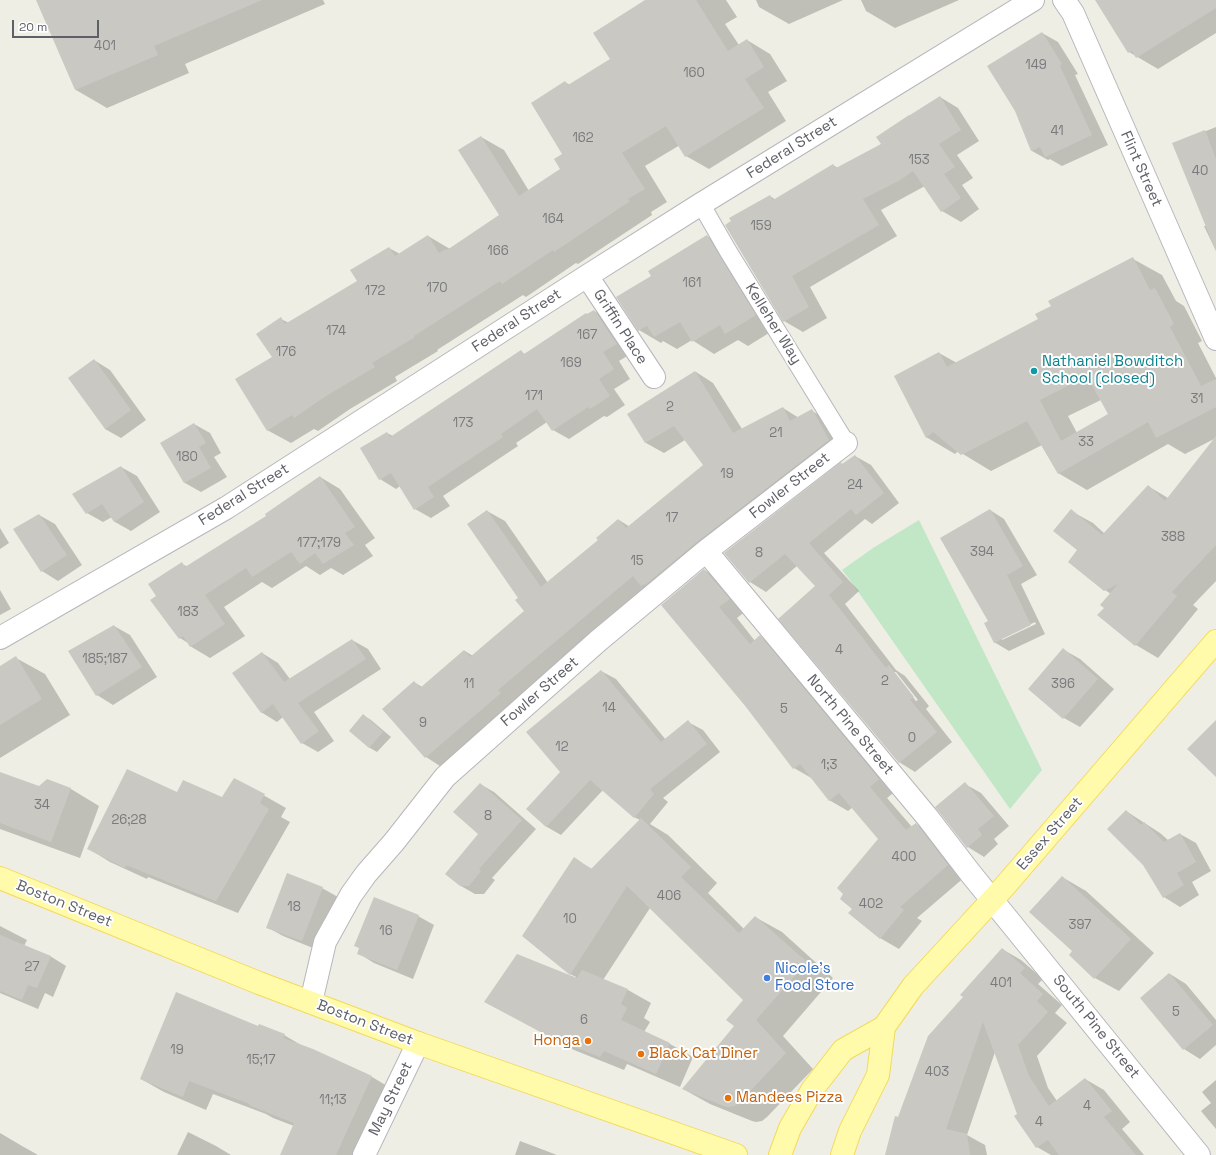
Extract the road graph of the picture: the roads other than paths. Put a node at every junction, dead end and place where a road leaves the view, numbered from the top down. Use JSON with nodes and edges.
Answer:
{"nodes":[{"id":1,"x":1033,"y":0,"type":"edge"},
{"id":2,"x":1064,"y":0,"type":"edge"},
{"id":3,"x":701,"y":204,"type":"junction"},
{"id":4,"x":587,"y":276,"type":"junction"},
{"id":5,"x":1216,"y":338,"type":"edge"},
{"id":6,"x":654,"y":378,"type":"dead end"},
{"id":7,"x":846,"y":443,"type":"joint"},
{"id":8,"x":706,"y":551,"type":"junction"},
{"id":9,"x":0,"y":638,"type":"edge"},
{"id":10,"x":1216,"y":642,"type":"edge"},
{"id":11,"x":0,"y":878,"type":"edge"},
{"id":12,"x":992,"y":900,"type":"junction"},
{"id":13,"x":311,"y":1002,"type":"junction"},
{"id":14,"x":884,"y":1027,"type":"junction"},
{"id":15,"x":418,"y":1043,"type":"junction"},
{"id":16,"x":364,"y":1155,"type":"edge"},
{"id":17,"x":736,"y":1155,"type":"edge"},
{"id":18,"x":780,"y":1155,"type":"edge"},
{"id":19,"x":842,"y":1155,"type":"edge"},
{"id":20,"x":1199,"y":1155,"type":"edge"}],
"edges":[{"from":1,"to":3,"type":"street","name":"Federal Street"},
{"from":2,"to":5,"type":"street","name":"Flint Street"},
{"from":3,"to":4,"type":"street","name":"Federal Street"},
{"from":3,"to":7,"type":"lane","name":"Kelleher Way"},
{"from":4,"to":6,"type":"street","name":"Griffin Place"},
{"from":4,"to":9,"type":"street","name":"Federal Street"},
{"from":7,"to":8,"type":"street","name":"Fowler Street"},
{"from":8,"to":12,"type":"street","name":"North Pine Street"},
{"from":8,"to":13,"type":"street","name":"Fowler Street"},
{"from":10,"to":12,"type":"main road","name":"Essex Street"},
{"from":11,"to":13,"type":"main road","name":"Boston Street"},
{"from":12,"to":14,"type":"main road","name":"Essex Street"},
{"from":12,"to":20,"type":"street","name":"South Pine Street"},
{"from":13,"to":15,"type":"main road","name":"Boston Street"},
{"from":14,"to":18,"type":"main road","name":"Essex Street"},
{"from":14,"to":19,"type":"main road","name":"Essex Street"},
{"from":15,"to":16,"type":"street","name":"May Street"},
{"from":15,"to":17,"type":"main road","name":"Boston Street"}]}
